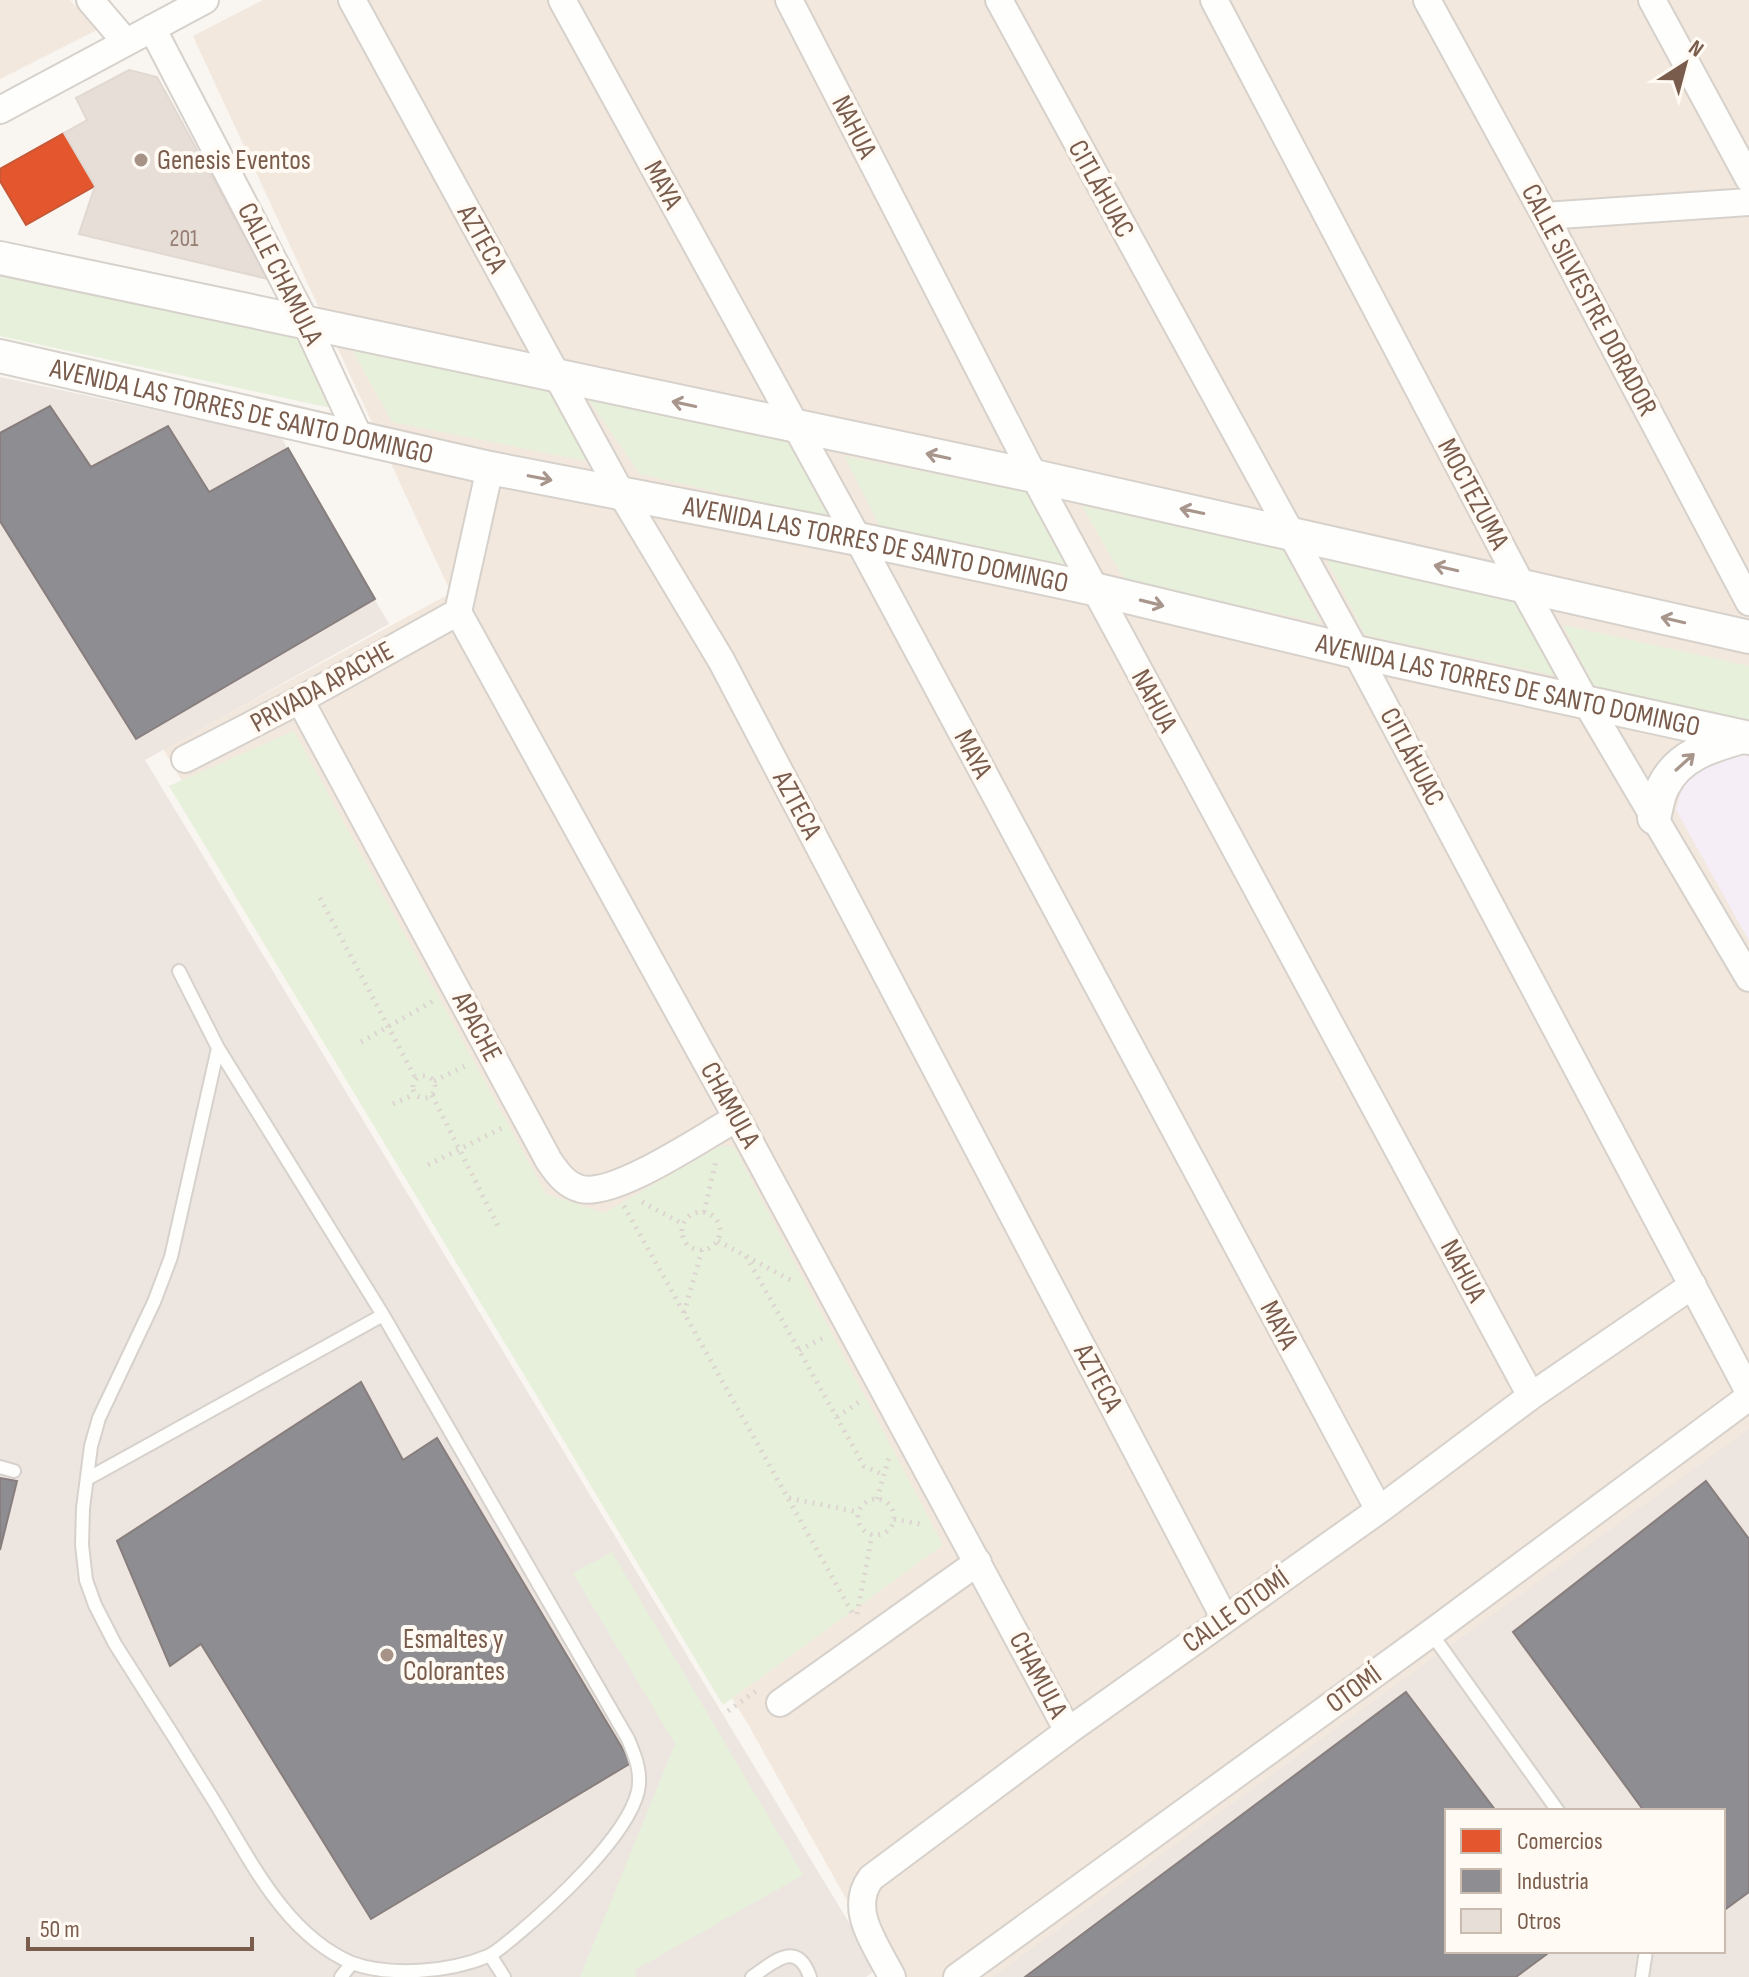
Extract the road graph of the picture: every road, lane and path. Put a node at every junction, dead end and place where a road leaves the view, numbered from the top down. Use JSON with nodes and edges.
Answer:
{"nodes":[{"id":1,"x":90,"y":0,"type":"edge"},
{"id":2,"x":205,"y":0,"type":"edge"},
{"id":3,"x":352,"y":0,"type":"edge"},
{"id":4,"x":562,"y":0,"type":"edge"},
{"id":5,"x":789,"y":0,"type":"edge"},
{"id":6,"x":999,"y":0,"type":"edge"},
{"id":7,"x":1214,"y":0,"type":"edge"},
{"id":8,"x":1427,"y":0,"type":"edge"},
{"id":9,"x":1652,"y":0,"type":"edge"},
{"id":10,"x":152,"y":28,"type":"junction"},
{"id":11,"x":125,"y":41,"type":"junction"},
{"id":12,"x":0,"y":110,"type":"edge"},
{"id":13,"x":1749,"y":179,"type":"edge"},
{"id":14,"x":1749,"y":202,"type":"edge"},
{"id":15,"x":1545,"y":216,"type":"junction"},
{"id":16,"x":0,"y":258,"type":"edge"},
{"id":17,"x":306,"y":323,"type":"junction"},
{"id":18,"x":0,"y":356,"type":"edge"},
{"id":19,"x":557,"y":377,"type":"junction"},
{"id":20,"x":795,"y":427,"type":"junction"},
{"id":21,"x":359,"y":437,"type":"junction"},
{"id":22,"x":490,"y":468,"type":"junction"},
{"id":23,"x":1034,"y":476,"type":"junction"},
{"id":24,"x":621,"y":493,"type":"junction"},
{"id":25,"x":1288,"y":532,"type":"junction"},
{"id":26,"x":858,"y":539,"type":"junction"},
{"id":27,"x":1522,"y":586,"type":"junction"},
{"id":28,"x":1094,"y":589,"type":"junction"},
{"id":29,"x":1749,"y":602,"type":"edge"},
{"id":30,"x":458,"y":612,"type":"junction"},
{"id":31,"x":1749,"y":637,"type":"edge"},
{"id":32,"x":1356,"y":652,"type":"junction"},
{"id":33,"x":300,"y":700,"type":"junction"},
{"id":34,"x":1586,"y":702,"type":"junction"},
{"id":35,"x":1747,"y":737,"type":"edge"},
{"id":36,"x":185,"y":759,"type":"dead end"},
{"id":37,"x":1654,"y":818,"type":"junction"},
{"id":38,"x":320,"y":898,"type":"dead end"},
{"id":39,"x":179,"y":971,"type":"dead end"},
{"id":40,"x":1749,"y":978,"type":"edge"},
{"id":41,"x":434,"y":1000,"type":"dead end"},
{"id":42,"x":388,"y":1027,"type":"junction"},
{"id":43,"x":361,"y":1042,"type":"dead end"},
{"id":44,"x":218,"y":1048,"type":"junction"},
{"id":45,"x":481,"y":1059,"type":"dead end"},
{"id":46,"x":416,"y":1079,"type":"junction"},
{"id":47,"x":434,"y":1081,"type":"junction"},
{"id":48,"x":415,"y":1094,"type":"junction"},
{"id":49,"x":432,"y":1095,"type":"junction"},
{"id":50,"x":393,"y":1104,"type":"dead end"},
{"id":51,"x":737,"y":1118,"type":"junction"},
{"id":52,"x":515,"y":1121,"type":"dead end"},
{"id":53,"x":460,"y":1150,"type":"junction"},
{"id":54,"x":717,"y":1159,"type":"dead end"},
{"id":55,"x":428,"y":1165,"type":"dead end"},
{"id":56,"x":618,"y":1195,"type":"dead end"},
{"id":57,"x":636,"y":1198,"type":"dead end"},
{"id":58,"x":704,"y":1212,"type":"junction"},
{"id":59,"x":683,"y":1224,"type":"junction"},
{"id":60,"x":500,"y":1230,"type":"dead end"},
{"id":61,"x":718,"y":1241,"type":"junction"},
{"id":62,"x":702,"y":1250,"type":"junction"},
{"id":63,"x":746,"y":1256,"type":"junction"},
{"id":64,"x":796,"y":1283,"type":"dead end"},
{"id":65,"x":1693,"y":1285,"type":"junction"},
{"id":66,"x":684,"y":1313,"type":"junction"},
{"id":67,"x":383,"y":1315,"type":"junction"},
{"id":68,"x":838,"y":1330,"type":"dead end"},
{"id":69,"x":1740,"y":1347,"type":"edge"},
{"id":70,"x":799,"y":1350,"type":"junction"},
{"id":71,"x":1749,"y":1395,"type":"edge"},
{"id":72,"x":1531,"y":1396,"type":"junction"},
{"id":73,"x":860,"y":1401,"type":"dead end"},
{"id":74,"x":837,"y":1417,"type":"junction"},
{"id":75,"x":891,"y":1450,"type":"dead end"},
{"id":76,"x":0,"y":1467,"type":"edge"},
{"id":77,"x":14,"y":1471,"type":"dead end"},
{"id":78,"x":884,"y":1475,"type":"junction"},
{"id":79,"x":87,"y":1479,"type":"junction"},
{"id":80,"x":788,"y":1497,"type":"junction"},
{"id":81,"x":877,"y":1499,"type":"junction"},
{"id":82,"x":1379,"y":1510,"type":"junction"},
{"id":83,"x":858,"y":1512,"type":"junction"},
{"id":84,"x":894,"y":1519,"type":"junction"},
{"id":85,"x":930,"y":1526,"type":"dead end"},
{"id":86,"x":872,"y":1535,"type":"junction"},
{"id":87,"x":978,"y":1562,"type":"junction"},
{"id":88,"x":1225,"y":1619,"type":"junction"},
{"id":89,"x":1431,"y":1633,"type":"junction"},
{"id":90,"x":780,"y":1703,"type":"dead end"},
{"id":91,"x":1068,"y":1731,"type":"junction"},
{"id":92,"x":1557,"y":1809,"type":"edge"},
{"id":93,"x":1646,"y":1953,"type":"edge"},
{"id":94,"x":490,"y":1955,"type":"junction"},
{"id":95,"x":352,"y":1963,"type":"junction"},
{"id":96,"x":341,"y":1977,"type":"edge"},
{"id":97,"x":504,"y":1977,"type":"edge"},
{"id":98,"x":752,"y":1977,"type":"edge"},
{"id":99,"x":810,"y":1977,"type":"edge"},
{"id":100,"x":892,"y":1977,"type":"edge"},
{"id":101,"x":957,"y":1977,"type":"edge"},
{"id":102,"x":1642,"y":1977,"type":"edge"}],
"edges":[{"from":1,"to":11,"type":"street"},
{"from":2,"to":10,"type":"street"},
{"from":3,"to":19,"type":"street","name":"AZTECA"},
{"from":4,"to":20,"type":"street","name":"MAYA"},
{"from":5,"to":23,"type":"street","name":"NAHUA"},
{"from":6,"to":25,"type":"street","name":"CITLÁHUAC"},
{"from":7,"to":27,"type":"street","name":"MOCTEZUMA"},
{"from":8,"to":15,"type":"street","name":"CALLE SILVESTRE DORADOR"},
{"from":9,"to":13,"type":"street"},
{"from":10,"to":11,"type":"street"},
{"from":10,"to":17,"type":"street","name":"CALLE CHAMULA"},
{"from":11,"to":12,"type":"street"},
{"from":14,"to":15,"type":"street"},
{"from":15,"to":29,"type":"street","name":"CALLE SILVESTRE DORADOR"},
{"from":16,"to":17,"type":"street"},
{"from":17,"to":19,"type":"street"},
{"from":17,"to":21,"type":"street","name":"CALLE CHAMULA"},
{"from":18,"to":21,"type":"street","name":"AVENIDA LAS TORRES DE SANTO DOMINGO"},
{"from":20,"to":19,"type":"street","one_way":true},
{"from":19,"to":24,"type":"street","name":"AZTECA"},
{"from":23,"to":20,"type":"street","one_way":true},
{"from":20,"to":26,"type":"street","name":"MAYA"},
{"from":21,"to":22,"type":"street","name":"AVENIDA LAS TORRES DE SANTO DOMINGO"},
{"from":22,"to":24,"type":"street","name":"AVENIDA LAS TORRES DE SANTO DOMINGO","one_way":true},
{"from":22,"to":30,"type":"street"},
{"from":25,"to":23,"type":"street","one_way":true},
{"from":23,"to":28,"type":"street","name":"NAHUA"},
{"from":24,"to":26,"type":"street","name":"AVENIDA LAS TORRES DE SANTO DOMINGO"},
{"from":24,"to":88,"type":"street","name":"AZTECA"},
{"from":27,"to":25,"type":"street","one_way":true},
{"from":25,"to":32,"type":"street","name":"CITLÁHUAC"},
{"from":26,"to":28,"type":"street","name":"AVENIDA LAS TORRES DE SANTO DOMINGO"},
{"from":26,"to":82,"type":"street","name":"MAYA"},
{"from":31,"to":27,"type":"street","one_way":true},
{"from":27,"to":34,"type":"street","name":"MOCTEZUMA"},
{"from":28,"to":32,"type":"street","name":"AVENIDA LAS TORRES DE SANTO DOMINGO","one_way":true},
{"from":28,"to":72,"type":"street","name":"NAHUA"},
{"from":30,"to":33,"type":"street","name":"PRIVADA APACHE"},
{"from":30,"to":51,"type":"street","name":"CHAMULA"},
{"from":32,"to":34,"type":"street","name":"AVENIDA LAS TORRES DE SANTO DOMINGO"},
{"from":32,"to":65,"type":"street","name":"CITLÁHUAC"},
{"from":33,"to":36,"type":"street","name":"PRIVADA APACHE"},
{"from":33,"to":51,"type":"street","name":"APACHE"},
{"from":34,"to":35,"type":"street","name":"AVENIDA LAS TORRES DE SANTO DOMINGO"},
{"from":34,"to":37,"type":"street","name":"MOCTEZUMA"},
{"from":37,"to":35,"type":"street","one_way":true},
{"from":37,"to":40,"type":"street","name":"MOCTEZUMA"},
{"from":38,"to":42,"type":"path"},
{"from":39,"to":44,"type":"lane"},
{"from":41,"to":42,"type":"path"},
{"from":42,"to":43,"type":"path"},
{"from":42,"to":46,"type":"path"},
{"from":44,"to":67,"type":"lane"},
{"from":44,"to":79,"type":"lane"},
{"from":45,"to":47,"type":"path"},
{"from":46,"to":47,"type":"path"},
{"from":46,"to":48,"type":"path"},
{"from":47,"to":49,"type":"path"},
{"from":48,"to":49,"type":"path"},
{"from":48,"to":50,"type":"path"},
{"from":49,"to":53,"type":"path"},
{"from":51,"to":87,"type":"street","name":"CHAMULA"},
{"from":52,"to":53,"type":"path"},
{"from":53,"to":55,"type":"path"},
{"from":53,"to":60,"type":"path"},
{"from":54,"to":58,"type":"path"},
{"from":56,"to":66,"type":"path"},
{"from":57,"to":59,"type":"path"},
{"from":58,"to":59,"type":"path"},
{"from":58,"to":61,"type":"path"},
{"from":59,"to":62,"type":"path"},
{"from":61,"to":62,"type":"path"},
{"from":61,"to":63,"type":"path"},
{"from":62,"to":66,"type":"path"},
{"from":63,"to":64,"type":"path"},
{"from":63,"to":70,"type":"path"},
{"from":65,"to":69,"type":"street","name":"CITLÁHUAC"},
{"from":65,"to":72,"type":"street","name":"CALLE OTOMÍ"},
{"from":66,"to":80,"type":"path"},
{"from":67,"to":79,"type":"lane"},
{"from":67,"to":94,"type":"lane"},
{"from":68,"to":70,"type":"path"},
{"from":69,"to":71,"type":"street","name":"CITLÁHUAC"},
{"from":70,"to":74,"type":"path"},
{"from":71,"to":89,"type":"street","name":"OTOMÍ"},
{"from":72,"to":82,"type":"street","name":"CALLE OTOMÍ"},
{"from":73,"to":74,"type":"path"},
{"from":74,"to":78,"type":"path"},
{"from":75,"to":78,"type":"path"},
{"from":76,"to":77,"type":"lane"},
{"from":78,"to":81,"type":"path"},
{"from":79,"to":95,"type":"lane"},
{"from":80,"to":83,"type":"path"},
{"from":80,"to":86,"type":"path"},
{"from":81,"to":83,"type":"path"},
{"from":81,"to":84,"type":"path"},
{"from":82,"to":88,"type":"street","name":"CALLE OTOMÍ"},
{"from":83,"to":86,"type":"path"},
{"from":84,"to":85,"type":"path"},
{"from":84,"to":86,"type":"path"},
{"from":87,"to":90,"type":"street"},
{"from":87,"to":91,"type":"street","name":"CHAMULA"},
{"from":88,"to":91,"type":"street","name":"CALLE OTOMÍ"},
{"from":89,"to":92,"type":"lane"},
{"from":89,"to":101,"type":"street","name":"OTOMÍ"},
{"from":91,"to":100,"type":"street","name":"CALLE OTOMÍ"},
{"from":93,"to":102,"type":"lane"},
{"from":94,"to":95,"type":"lane"},
{"from":94,"to":97,"type":"lane"},
{"from":95,"to":96,"type":"lane"},
{"from":98,"to":99,"type":"lane"}]}
